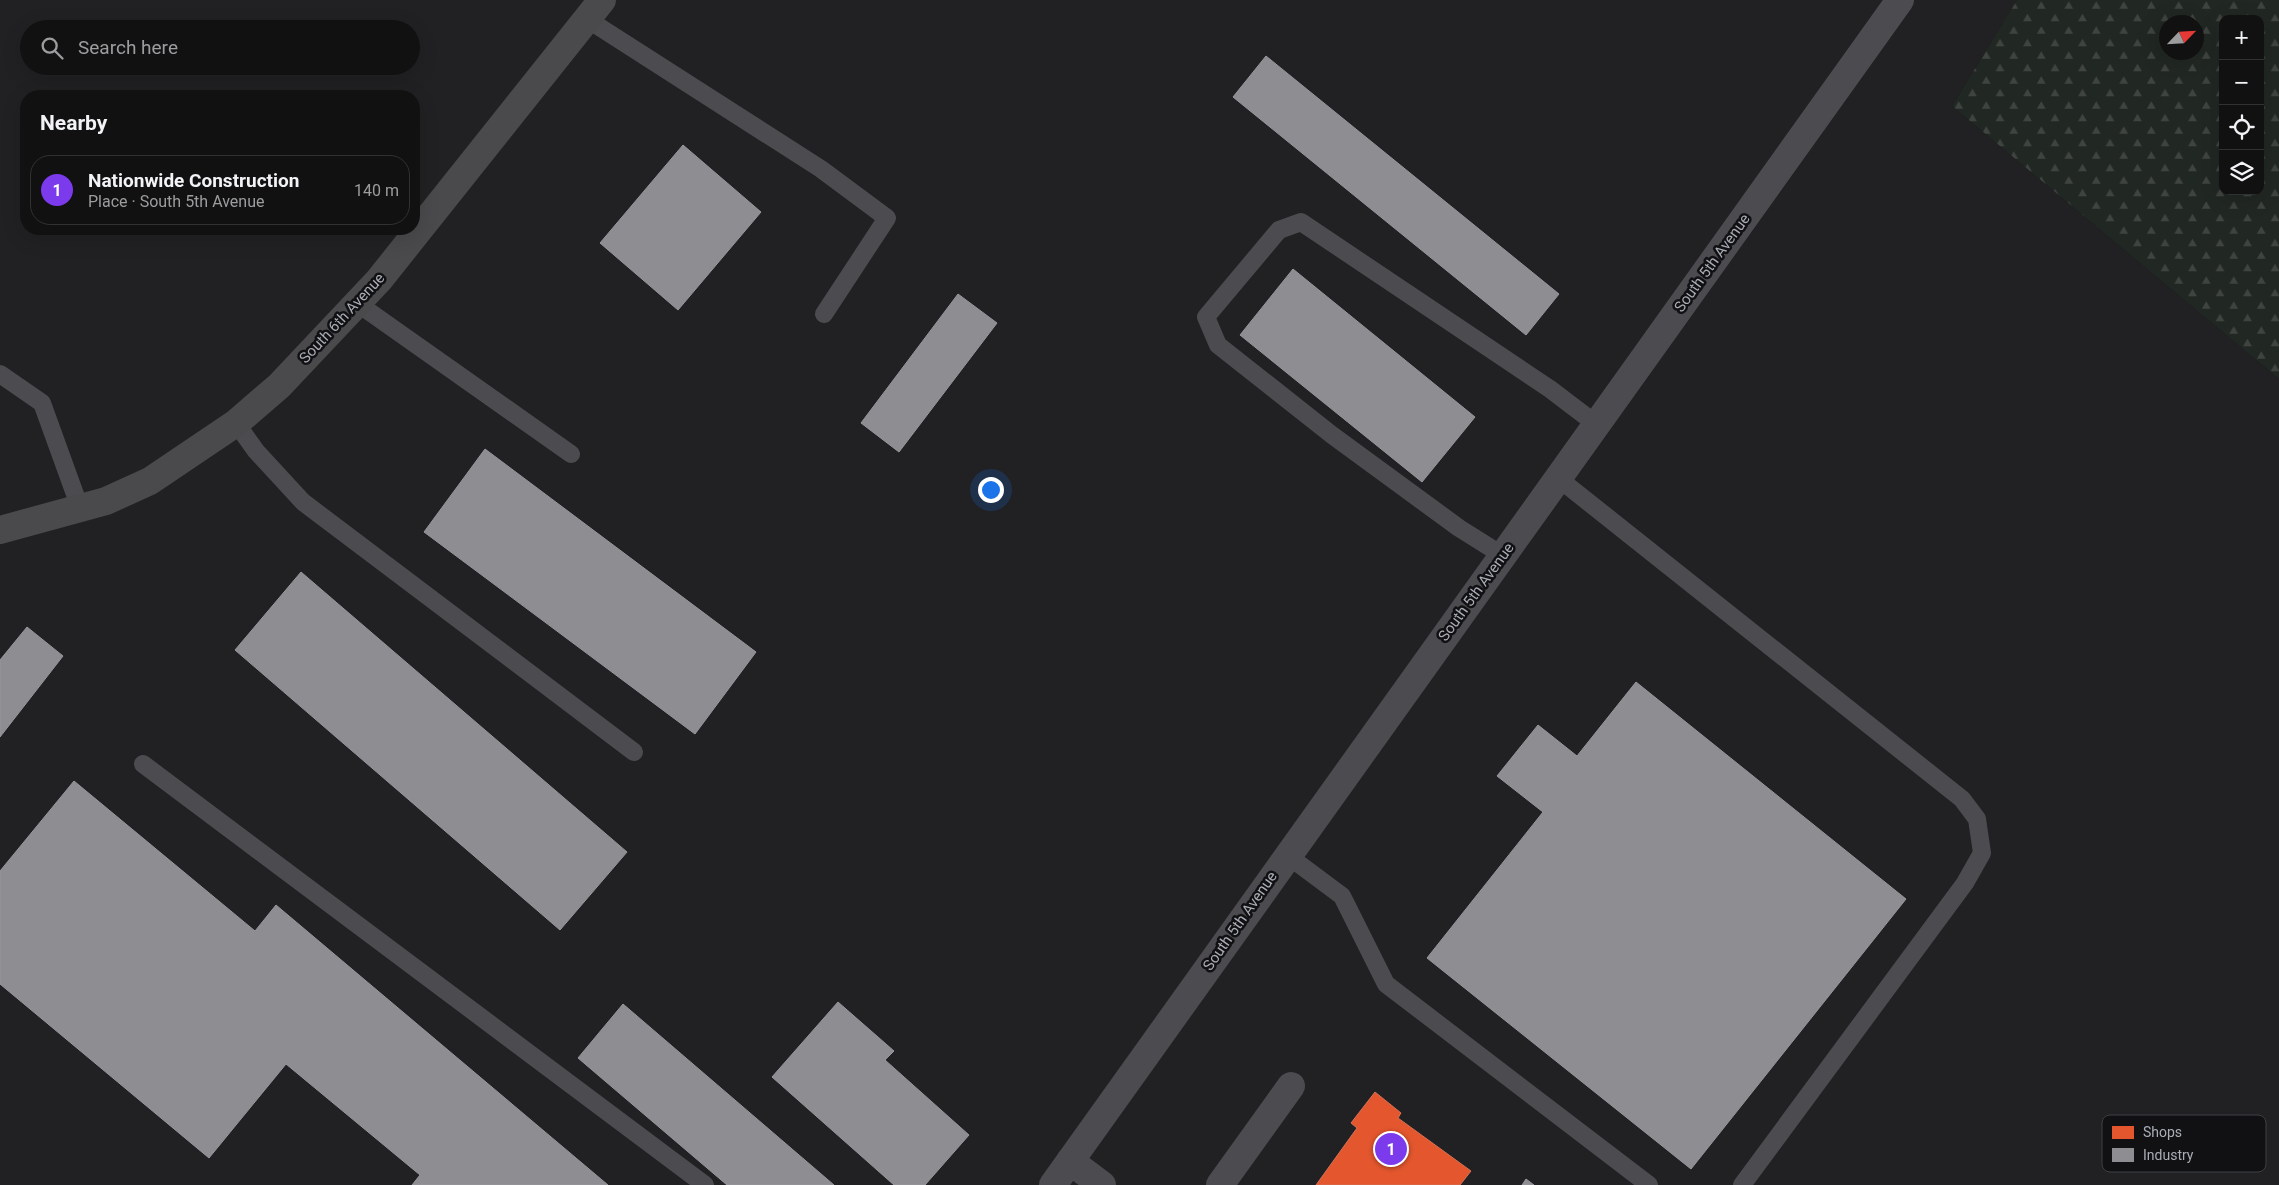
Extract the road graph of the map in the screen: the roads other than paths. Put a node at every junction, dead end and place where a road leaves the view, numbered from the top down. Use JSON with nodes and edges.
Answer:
{"nodes":[{"id":1,"x":1900,"y":0,"type":"edge"},
{"id":2,"x":595,"y":10,"type":"edge"},
{"id":3,"x":420,"y":229,"type":"edge"},
{"id":4,"x":415,"y":235,"type":"edge"},
{"id":5,"x":357,"y":303,"type":"junction"},
{"id":6,"x":824,"y":314,"type":"dead end"},
{"id":7,"x":0,"y":374,"type":"edge"},
{"id":8,"x":236,"y":423,"type":"junction"},
{"id":9,"x":1596,"y":424,"type":"junction"},
{"id":10,"x":571,"y":454,"type":"dead end"},
{"id":11,"x":1558,"y":478,"type":"junction"},
{"id":12,"x":80,"y":508,"type":"junction"},
{"id":13,"x":0,"y":530,"type":"edge"},
{"id":14,"x":1502,"y":555,"type":"junction"},
{"id":15,"x":634,"y":752,"type":"dead end"},
{"id":16,"x":143,"y":764,"type":"dead end"},
{"id":17,"x":1287,"y":855,"type":"junction"},
{"id":18,"x":1291,"y":1086,"type":"dead end"},
{"id":19,"x":1070,"y":1161,"type":"junction"},
{"id":20,"x":705,"y":1185,"type":"edge"},
{"id":21,"x":1052,"y":1185,"type":"edge"},
{"id":22,"x":1102,"y":1185,"type":"edge"},
{"id":23,"x":1220,"y":1185,"type":"edge"},
{"id":24,"x":1650,"y":1185,"type":"edge"},
{"id":25,"x":1742,"y":1185,"type":"edge"}],
"edges":[{"from":1,"to":9,"type":"street","name":"South 5th Avenue"},
{"from":2,"to":3,"type":"street","name":"South 6th Avenue"},
{"from":2,"to":6,"type":"lane"},
{"from":4,"to":5,"type":"street","name":"South 6th Avenue"},
{"from":5,"to":8,"type":"street","name":"South 6th Avenue"},
{"from":5,"to":10,"type":"lane"},
{"from":7,"to":12,"type":"lane"},
{"from":8,"to":12,"type":"street","name":"South 6th Avenue"},
{"from":8,"to":15,"type":"lane"},
{"from":9,"to":11,"type":"street","name":"South 5th Avenue"},
{"from":9,"to":14,"type":"lane"},
{"from":11,"to":14,"type":"street","name":"South 5th Avenue"},
{"from":11,"to":25,"type":"lane"},
{"from":12,"to":13,"type":"street","name":"South 6th Avenue"},
{"from":14,"to":17,"type":"street","name":"South 5th Avenue"},
{"from":16,"to":20,"type":"lane"},
{"from":17,"to":19,"type":"street","name":"South 5th Avenue"},
{"from":17,"to":24,"type":"lane"},
{"from":18,"to":23,"type":"street"},
{"from":19,"to":21,"type":"street","name":"South 5th Avenue"},
{"from":19,"to":22,"type":"street"}]}
